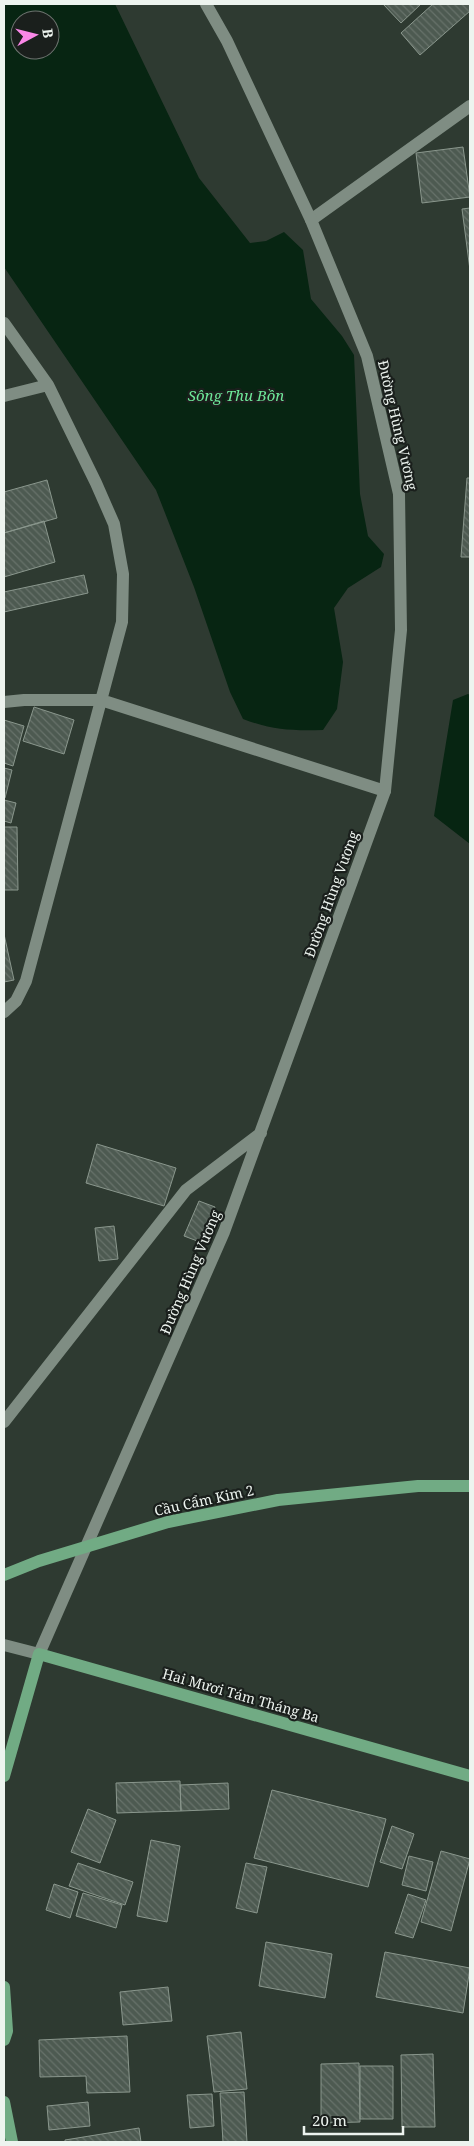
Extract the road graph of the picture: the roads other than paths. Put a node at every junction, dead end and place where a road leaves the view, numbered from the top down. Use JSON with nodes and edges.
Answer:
{"nodes":[{"id":1,"x":206,"y":4,"type":"edge"},
{"id":2,"x":470,"y":106,"type":"edge"},
{"id":3,"x":311,"y":220,"type":"junction"},
{"id":4,"x":4,"y":323,"type":"edge"},
{"id":5,"x":48,"y":385,"type":"junction"},
{"id":6,"x":4,"y":396,"type":"edge"},
{"id":7,"x":101,"y":700,"type":"junction"},
{"id":8,"x":4,"y":702,"type":"edge"},
{"id":9,"x":385,"y":791,"type":"junction"},
{"id":10,"x":4,"y":1012,"type":"edge"},
{"id":11,"x":260,"y":1133,"type":"junction"},
{"id":12,"x":4,"y":1422,"type":"edge"},
{"id":13,"x":470,"y":1486,"type":"edge"},
{"id":14,"x":4,"y":1575,"type":"edge"},
{"id":15,"x":4,"y":1645,"type":"edge"},
{"id":16,"x":39,"y":1654,"type":"junction"},
{"id":17,"x":4,"y":1776,"type":"edge"},
{"id":18,"x":470,"y":1776,"type":"edge"},
{"id":19,"x":4,"y":1987,"type":"edge"},
{"id":20,"x":4,"y":2040,"type":"edge"},
{"id":21,"x":4,"y":2102,"type":"edge"},
{"id":22,"x":12,"y":2142,"type":"edge"}],
"edges":[{"from":1,"to":3,"type":"main road","name":"Đường Hùng Vương"},
{"from":2,"to":3,"type":"main road"},
{"from":3,"to":9,"type":"main road","name":"Đường Hùng Vương"},
{"from":4,"to":5,"type":"main road"},
{"from":5,"to":6,"type":"main road"},
{"from":5,"to":7,"type":"main road"},
{"from":7,"to":8,"type":"main road"},
{"from":7,"to":9,"type":"main road"},
{"from":7,"to":10,"type":"main road"},
{"from":9,"to":11,"type":"main road","name":"Đường Hùng Vương"},
{"from":11,"to":12,"type":"main road"},
{"from":11,"to":16,"type":"main road","name":"Đường Hùng Vương"},
{"from":13,"to":14,"type":"main road","name":"Cầu Cẩm Kim 2"},
{"from":15,"to":16,"type":"main road","name":"Hai Mươi Tám Tháng Ba"},
{"from":16,"to":17,"type":"main road","name":"Đường Hùng Vương"},
{"from":16,"to":18,"type":"main road","name":"Hai Mươi Tám Tháng Ba"},
{"from":19,"to":20,"type":"main road"},
{"from":21,"to":22,"type":"main road"}]}
